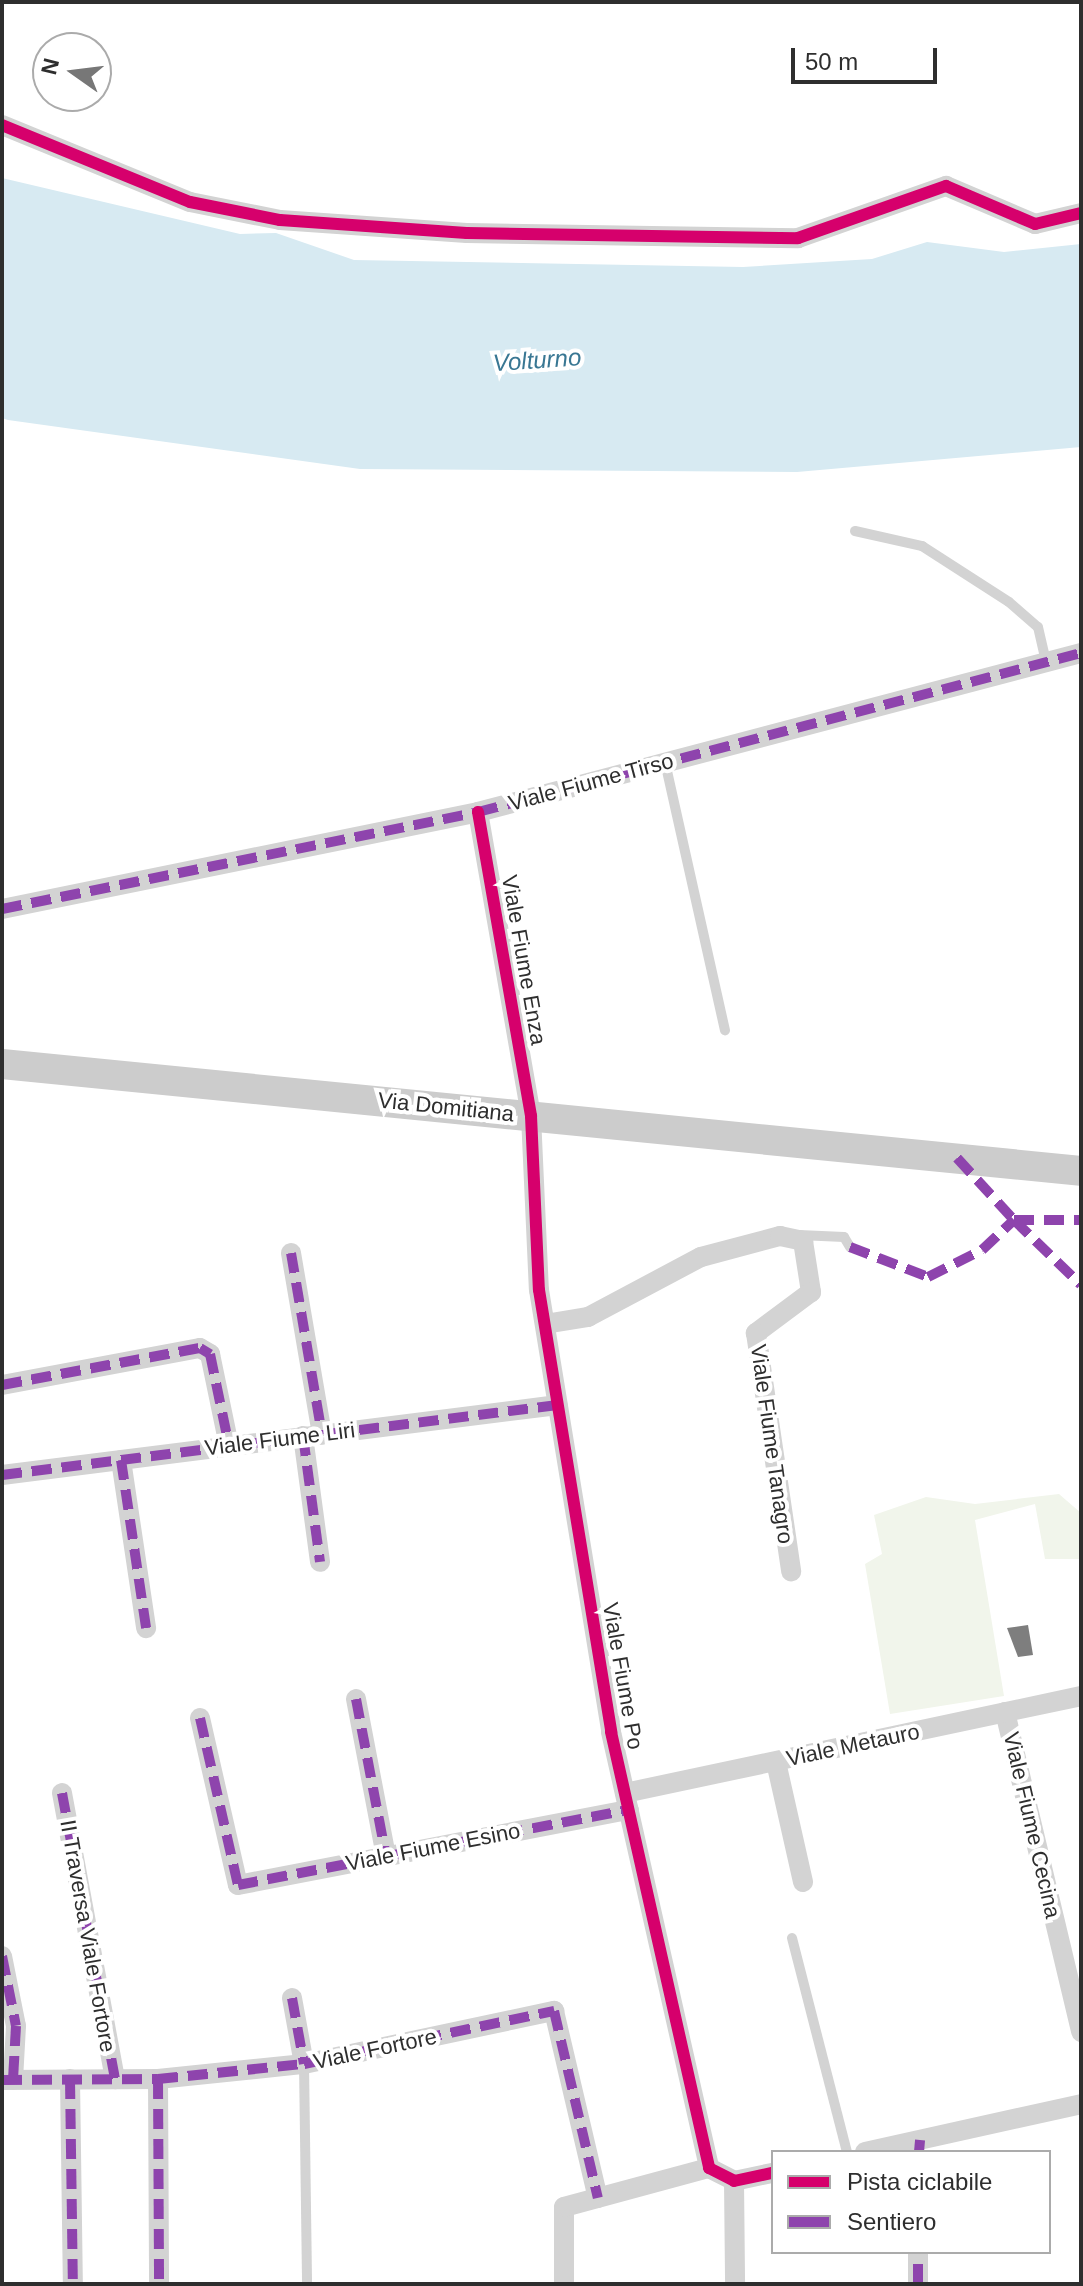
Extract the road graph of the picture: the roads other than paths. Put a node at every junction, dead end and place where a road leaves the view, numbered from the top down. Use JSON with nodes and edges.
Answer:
{"nodes":[{"id":1,"x":2,"y":125,"type":"edge"},
{"id":2,"x":1081,"y":213,"type":"edge"},
{"id":3,"x":855,"y":531,"type":"dead end"},
{"id":4,"x":1081,"y":653,"type":"edge"},
{"id":5,"x":1046,"y":661,"type":"junction"},
{"id":6,"x":665,"y":762,"type":"junction"},
{"id":7,"x":478,"y":812,"type":"junction"},
{"id":8,"x":2,"y":909,"type":"edge"},
{"id":9,"x":725,"y":1030,"type":"dead end"},
{"id":10,"x":2,"y":1064,"type":"edge"},
{"id":11,"x":531,"y":1116,"type":"junction"},
{"id":12,"x":1081,"y":1171,"type":"edge"},
{"id":13,"x":793,"y":1236,"type":"junction"},
{"id":14,"x":850,"y":1247,"type":"dead end"},
{"id":15,"x":291,"y":1253,"type":"dead end"},
{"id":16,"x":545,"y":1324,"type":"junction"},
{"id":17,"x":2,"y":1385,"type":"edge"},
{"id":18,"x":558,"y":1405,"type":"junction"},
{"id":19,"x":312,"y":1435,"type":"junction"},
{"id":20,"x":229,"y":1446,"type":"junction"},
{"id":21,"x":121,"y":1460,"type":"junction"},
{"id":22,"x":2,"y":1475,"type":"edge"},
{"id":23,"x":320,"y":1562,"type":"dead end"},
{"id":24,"x":791,"y":1571,"type":"dead end"},
{"id":25,"x":146,"y":1628,"type":"dead end"},
{"id":26,"x":1081,"y":1696,"type":"edge"},
{"id":27,"x":356,"y":1699,"type":"dead end"},
{"id":28,"x":1005,"y":1712,"type":"junction"},
{"id":29,"x":200,"y":1718,"type":"dead end"},
{"id":30,"x":776,"y":1762,"type":"junction"},
{"id":31,"x":62,"y":1793,"type":"dead end"},
{"id":32,"x":627,"y":1802,"type":"junction"},
{"id":33,"x":386,"y":1856,"type":"junction"},
{"id":34,"x":803,"y":1882,"type":"dead end"},
{"id":35,"x":792,"y":1938,"type":"dead end"},
{"id":36,"x":2,"y":1956,"type":"edge"},
{"id":37,"x":292,"y":1998,"type":"dead end"},
{"id":38,"x":1081,"y":2032,"type":"edge"},
{"id":39,"x":304,"y":2064,"type":"junction"},
{"id":40,"x":70,"y":2079,"type":"junction"},
{"id":41,"x":115,"y":2079,"type":"junction"},
{"id":42,"x":158,"y":2079,"type":"junction"},
{"id":43,"x":7,"y":2080,"type":"edge"},
{"id":44,"x":1081,"y":2104,"type":"edge"},
{"id":45,"x":920,"y":2146,"type":"edge"},
{"id":46,"x":846,"y":2150,"type":"edge"},
{"id":47,"x":883,"y":2150,"type":"edge"},
{"id":48,"x":709,"y":2168,"type":"junction"},
{"id":49,"x":771,"y":2173,"type":"edge"},
{"id":50,"x":734,"y":2181,"type":"junction"},
{"id":51,"x":598,"y":2198,"type":"junction"},
{"id":52,"x":918,"y":2254,"type":"edge"},
{"id":53,"x":73,"y":2284,"type":"edge"},
{"id":54,"x":159,"y":2284,"type":"edge"},
{"id":55,"x":307,"y":2284,"type":"edge"},
{"id":56,"x":564,"y":2284,"type":"edge"},
{"id":57,"x":735,"y":2284,"type":"edge"},
{"id":58,"x":918,"y":2284,"type":"edge"}],
"edges":[{"from":1,"to":2,"type":"street"},
{"from":3,"to":5,"type":"lane"},
{"from":4,"to":5,"type":"street","name":"Viale Fiume Tirso"},
{"from":5,"to":6,"type":"street","name":"Viale Fiume Tirso"},
{"from":6,"to":7,"type":"street","name":"Viale Fiume Tirso"},
{"from":6,"to":9,"type":"lane"},
{"from":7,"to":8,"type":"street","name":"Viale Fiume Tirso"},
{"from":7,"to":11,"type":"street","name":"Viale Fiume Enza"},
{"from":10,"to":11,"type":"street","name":"Via Domitiana"},
{"from":11,"to":12,"type":"street","name":"Via Domitiana"},
{"from":11,"to":16,"type":"street","name":"Viale Fiume Po"},
{"from":13,"to":14,"type":"lane"},
{"from":13,"to":16,"type":"street"},
{"from":13,"to":24,"type":"street","name":"Viale Fiume Tanagro"},
{"from":15,"to":19,"type":"street"},
{"from":16,"to":18,"type":"street","name":"Viale Fiume Po"},
{"from":17,"to":20,"type":"street"},
{"from":18,"to":19,"type":"street","name":"Viale Fiume Liri"},
{"from":18,"to":32,"type":"street","name":"Viale Fiume Po"},
{"from":19,"to":20,"type":"street","name":"Viale Fiume Liri"},
{"from":19,"to":23,"type":"street"},
{"from":20,"to":21,"type":"street","name":"Viale Fiume Liri"},
{"from":21,"to":22,"type":"street","name":"Viale Fiume Liri"},
{"from":21,"to":25,"type":"street"},
{"from":26,"to":28,"type":"street","name":"Viale Metauro"},
{"from":27,"to":33,"type":"street"},
{"from":28,"to":30,"type":"street","name":"Viale Metauro"},
{"from":28,"to":38,"type":"street","name":"Viale Fiume Cecina"},
{"from":29,"to":33,"type":"street","name":"Viale Fiume Esino"},
{"from":30,"to":32,"type":"street","name":"Viale Metauro"},
{"from":30,"to":34,"type":"street"},
{"from":31,"to":41,"type":"street","name":"II Traversa Viale Fortore"},
{"from":32,"to":33,"type":"street","name":"Viale Fiume Esino"},
{"from":32,"to":48,"type":"street","name":"Viale Fiume Po"},
{"from":35,"to":46,"type":"lane"},
{"from":36,"to":43,"type":"street"},
{"from":37,"to":39,"type":"street"},
{"from":39,"to":42,"type":"street","name":"Viale Fortore"},
{"from":39,"to":51,"type":"street","name":"Viale Fortore"},
{"from":39,"to":55,"type":"lane"},
{"from":40,"to":41,"type":"street","name":"Viale Fortore"},
{"from":40,"to":43,"type":"street","name":"Viale Fortore"},
{"from":40,"to":53,"type":"street"},
{"from":41,"to":42,"type":"street","name":"Viale Fortore"},
{"from":42,"to":54,"type":"street"},
{"from":44,"to":45,"type":"street"},
{"from":45,"to":47,"type":"street"},
{"from":48,"to":50,"type":"street"},
{"from":48,"to":51,"type":"street"},
{"from":49,"to":50,"type":"street"},
{"from":50,"to":57,"type":"street"},
{"from":51,"to":56,"type":"street"},
{"from":52,"to":58,"type":"street"}]}
